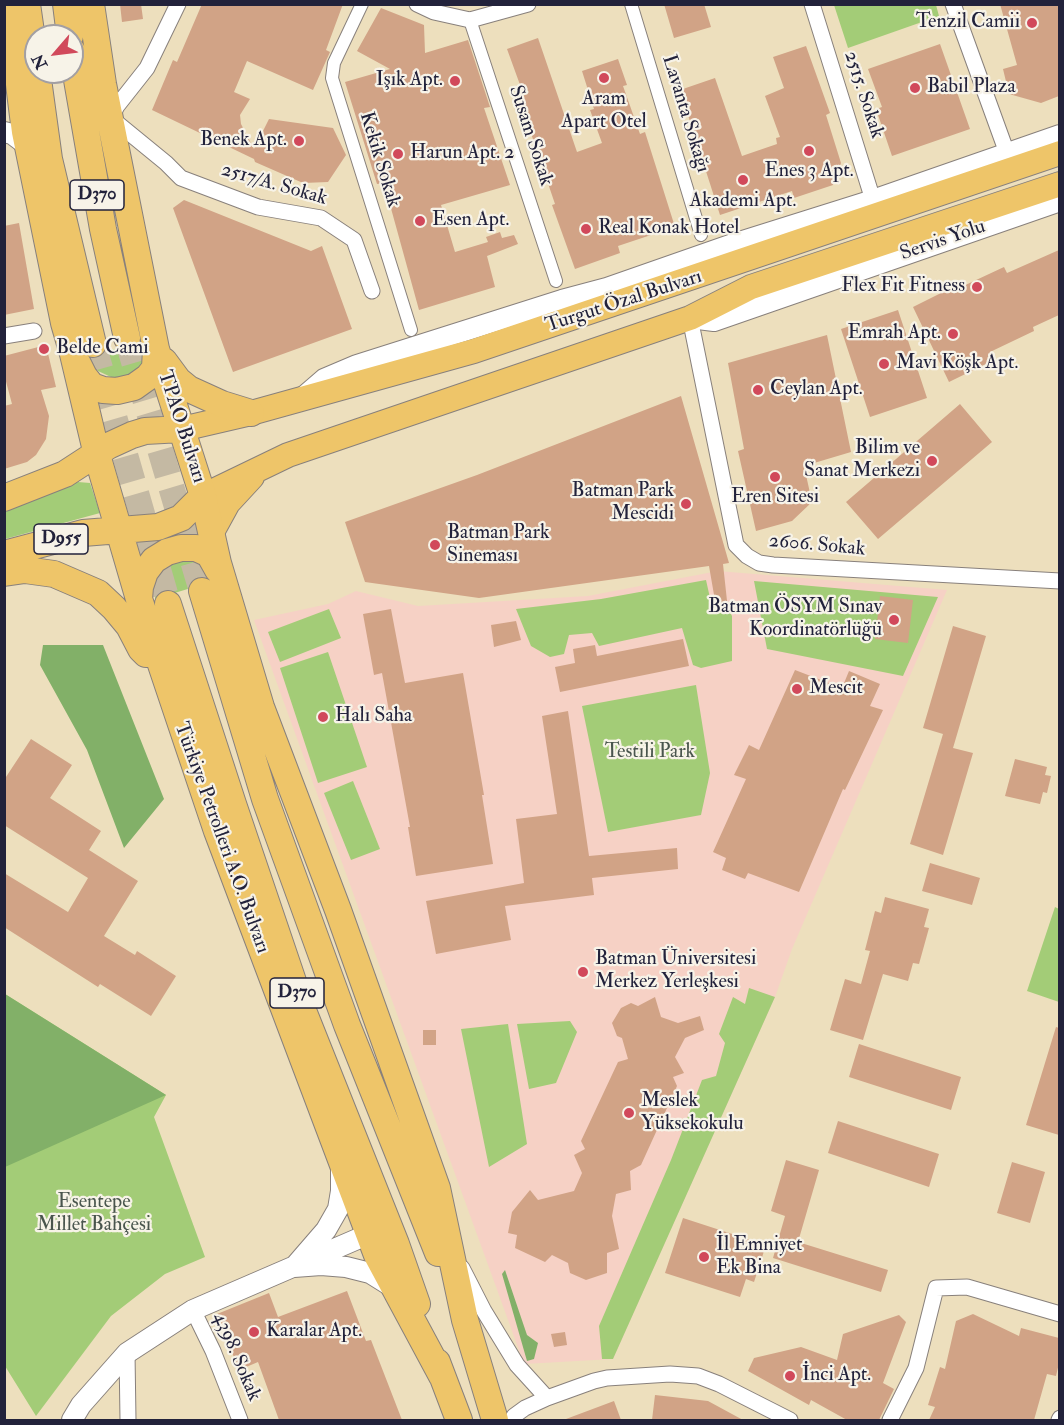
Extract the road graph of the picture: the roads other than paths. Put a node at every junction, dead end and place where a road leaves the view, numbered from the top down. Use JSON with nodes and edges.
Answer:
{"nodes":[{"id":1,"x":9,"y":4,"type":"edge"},
{"id":2,"x":27,"y":4,"type":"edge"},
{"id":3,"x":66,"y":4,"type":"edge"},
{"id":4,"x":91,"y":4,"type":"edge"},
{"id":5,"x":178,"y":4,"type":"edge"},
{"id":6,"x":362,"y":4,"type":"edge"},
{"id":7,"x":417,"y":4,"type":"edge"},
{"id":8,"x":464,"y":4,"type":"edge"},
{"id":9,"x":528,"y":4,"type":"edge"},
{"id":10,"x":631,"y":4,"type":"edge"},
{"id":11,"x":812,"y":4,"type":"edge"},
{"id":12,"x":953,"y":4,"type":"edge"},
{"id":13,"x":470,"y":20,"type":"junction"},
{"id":14,"x":26,"y":24,"type":"edge"},
{"id":15,"x":68,"y":24,"type":"edge"},
{"id":16,"x":24,"y":76,"type":"edge"},
{"id":17,"x":24,"y":84,"type":"edge"},
{"id":18,"x":26,"y":84,"type":"edge"},
{"id":19,"x":78,"y":84,"type":"edge"},
{"id":20,"x":111,"y":118,"type":"junction"},
{"id":21,"x":4,"y":132,"type":"edge"},
{"id":22,"x":1059,"y":135,"type":"edge"},
{"id":23,"x":28,"y":146,"type":"junction"},
{"id":24,"x":1007,"y":153,"type":"junction"},
{"id":25,"x":1059,"y":153,"type":"edge"},
{"id":26,"x":1059,"y":184,"type":"edge"},
{"id":27,"x":873,"y":200,"type":"junction"},
{"id":28,"x":1059,"y":201,"type":"edge"},
{"id":29,"x":701,"y":235,"type":"dead end"},
{"id":30,"x":556,"y":281,"type":"dead end"},
{"id":31,"x":372,"y":291,"type":"dead end"},
{"id":32,"x":690,"y":318,"type":"junction"},
{"id":33,"x":411,"y":330,"type":"dead end"},
{"id":34,"x":34,"y":331,"type":"dead end"},
{"id":35,"x":4,"y":336,"type":"edge"},
{"id":36,"x":127,"y":338,"type":"tunnel mouth"},
{"id":37,"x":83,"y":349,"type":"junction"},
{"id":38,"x":156,"y":349,"type":"junction"},
{"id":39,"x":298,"y":400,"type":"junction"},
{"id":40,"x":251,"y":413,"type":"junction"},
{"id":41,"x":182,"y":429,"type":"junction"},
{"id":42,"x":97,"y":454,"type":"junction"},
{"id":43,"x":261,"y":467,"type":"junction"},
{"id":44,"x":203,"y":496,"type":"junction"},
{"id":45,"x":4,"y":498,"type":"edge"},
{"id":46,"x":118,"y":529,"type":"junction"},
{"id":47,"x":211,"y":534,"type":"junction"},
{"id":48,"x":4,"y":554,"type":"edge"},
{"id":49,"x":4,"y":573,"type":"edge"},
{"id":50,"x":1059,"y":581,"type":"edge"},
{"id":51,"x":214,"y":589,"type":"junction"},
{"id":52,"x":139,"y":600,"type":"junction"},
{"id":53,"x":168,"y":604,"type":"tunnel mouth"},
{"id":54,"x":160,"y":666,"type":"junction"},
{"id":55,"x":339,"y":1154,"type":"junction"},
{"id":56,"x":369,"y":1234,"type":"junction"},
{"id":57,"x":448,"y":1238,"type":"junction"},
{"id":58,"x":294,"y":1267,"type":"junction"},
{"id":59,"x":395,"y":1289,"type":"junction"},
{"id":60,"x":193,"y":1310,"type":"junction"},
{"id":61,"x":1059,"y":1314,"type":"edge"},
{"id":62,"x":465,"y":1320,"type":"junction"},
{"id":63,"x":127,"y":1353,"type":"junction"},
{"id":64,"x":441,"y":1376,"type":"junction"},
{"id":65,"x":547,"y":1398,"type":"junction"},
{"id":66,"x":72,"y":1420,"type":"edge"},
{"id":67,"x":128,"y":1420,"type":"edge"},
{"id":68,"x":240,"y":1420,"type":"edge"},
{"id":69,"x":459,"y":1420,"type":"edge"},
{"id":70,"x":495,"y":1420,"type":"edge"},
{"id":71,"x":512,"y":1420,"type":"edge"},
{"id":72,"x":790,"y":1420,"type":"edge"},
{"id":73,"x":890,"y":1420,"type":"edge"}],
"edges":[{"from":1,"to":16,"type":"highway"},
{"from":2,"to":14,"type":"highway","number":"D370"},
{"from":3,"to":15,"type":"highway"},
{"from":4,"to":20,"type":"highway","name":"TPAO Bulvarı"},
{"from":5,"to":20,"type":"street"},
{"from":6,"to":33,"type":"street","name":"Kekik Sokak"},
{"from":7,"to":13,"type":"street"},
{"from":8,"to":13,"type":"street","name":"Susam Sokak"},
{"from":9,"to":13,"type":"street"},
{"from":10,"to":29,"type":"street","name":"Lavanta Sokağı"},
{"from":11,"to":27,"type":"street","name":"2515. Sokak"},
{"from":12,"to":24,"type":"street"},
{"from":13,"to":30,"type":"street","name":"Susam Sokak"},
{"from":17,"to":23,"type":"highway"},
{"from":18,"to":37,"type":"highway","number":"D370"},
{"from":19,"to":36,"type":"highway","number":"D370"},
{"from":20,"to":31,"type":"street","name":"2517/A. Sokak"},
{"from":20,"to":38,"type":"highway","name":"TPAO Bulvarı"},
{"from":21,"to":23,"type":"street"},
{"from":22,"to":24,"type":"street"},
{"from":23,"to":37,"type":"highway"},
{"from":24,"to":27,"type":"street"},
{"from":25,"to":39,"type":"main road","name":"Turgut Özal Bulvarı"},
{"from":26,"to":32,"type":"main road","name":"Turgut Özal Bulvarı"},
{"from":27,"to":39,"type":"street"},
{"from":28,"to":32,"type":"street","name":"Servis Yolu"},
{"from":32,"to":43,"type":"main road","name":"Turgut Özal Bulvarı"},
{"from":32,"to":50,"type":"street","name":"2606. Sokak"},
{"from":34,"to":35,"type":"street"},
{"from":37,"to":38,"type":"highway"},
{"from":37,"to":42,"type":"highway"},
{"from":38,"to":40,"type":"highway"},
{"from":38,"to":41,"type":"highway","name":"TPAO Bulvarı"},
{"from":39,"to":40,"type":"main road","name":"Turgut Özal Bulvarı"},
{"from":40,"to":41,"type":"main road","name":"Turgut Özal Bulvarı"},
{"from":41,"to":42,"type":"highway"},
{"from":41,"to":44,"type":"highway","name":"TPAO Bulvarı"},
{"from":42,"to":45,"type":"highway"},
{"from":42,"to":46,"type":"highway","name":"Türkiye Petrolleri A.O. Bulvarı"},
{"from":43,"to":44,"type":"main road","name":"Turgut Özal Bulvarı"},
{"from":43,"to":47,"type":"main road"},
{"from":44,"to":46,"type":"highway"},
{"from":44,"to":47,"type":"highway"},
{"from":46,"to":48,"type":"highway","number":"D955"},
{"from":46,"to":52,"type":"highway","name":"Türkiye Petrolleri A.O. Bulvarı"},
{"from":47,"to":51,"type":"highway"},
{"from":49,"to":54,"type":"highway"},
{"from":51,"to":52,"type":"highway"},
{"from":51,"to":57,"type":"highway"},
{"from":51,"to":62,"type":"highway","number":"D370"},
{"from":52,"to":54,"type":"highway","name":"Türkiye Petrolleri A.O. Bulvarı"},
{"from":53,"to":64,"type":"highway","name":"Türkiye Petrolleri A.O. Bulvarı","number":"D370"},
{"from":54,"to":55,"type":"highway","name":"Türkiye Petrolleri A.O. Bulvarı"},
{"from":55,"to":56,"type":"highway","name":"Türkiye Petrolleri A.O. Bulvarı"},
{"from":55,"to":58,"type":"street"},
{"from":56,"to":58,"type":"street"},
{"from":56,"to":59,"type":"highway","name":"Türkiye Petrolleri A.O. Bulvarı"},
{"from":57,"to":62,"type":"highway"},
{"from":57,"to":65,"type":"street"},
{"from":58,"to":59,"type":"street"},
{"from":58,"to":60,"type":"street"},
{"from":59,"to":64,"type":"highway","name":"Türkiye Petrolleri A.O. Bulvarı"},
{"from":60,"to":63,"type":"street"},
{"from":60,"to":68,"type":"street","name":"4398. Sokak"},
{"from":61,"to":73,"type":"street"},
{"from":62,"to":70,"type":"highway","number":"D370"},
{"from":63,"to":66,"type":"street"},
{"from":63,"to":67,"type":"street"},
{"from":64,"to":69,"type":"highway","name":"Türkiye Petrolleri A.O. Bulvarı","number":"D370"},
{"from":65,"to":71,"type":"street"},
{"from":65,"to":72,"type":"street"}]}
